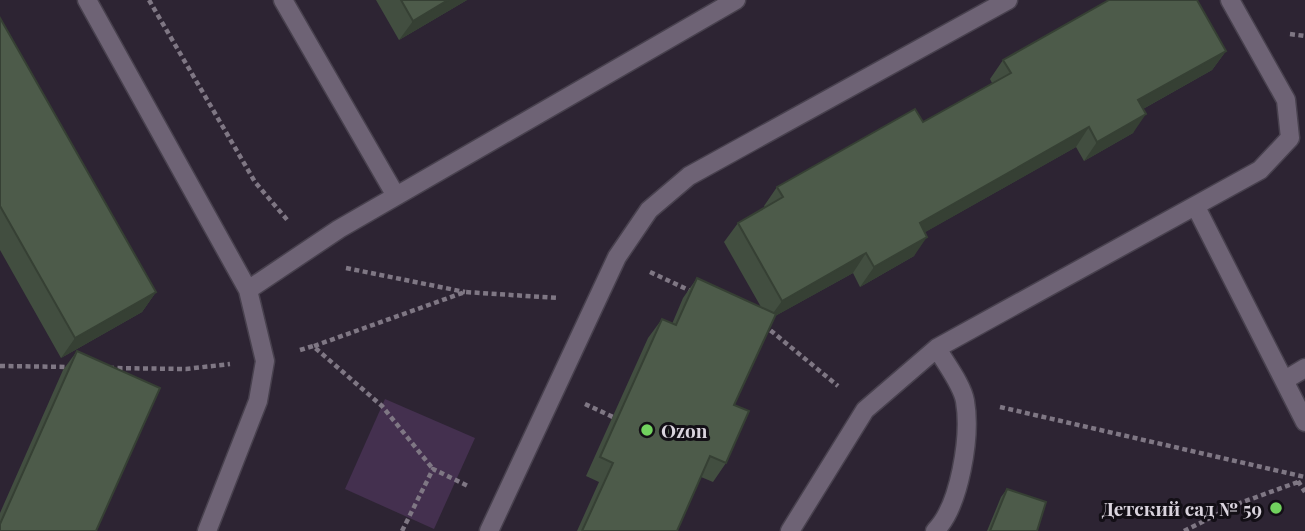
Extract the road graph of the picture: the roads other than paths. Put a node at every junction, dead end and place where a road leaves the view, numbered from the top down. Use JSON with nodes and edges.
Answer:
{"nodes":[{"id":1,"x":87,"y":0,"type":"edge"},
{"id":2,"x":283,"y":0,"type":"edge"},
{"id":3,"x":736,"y":0,"type":"edge"},
{"id":4,"x":1008,"y":0,"type":"edge"},
{"id":5,"x":1230,"y":0,"type":"edge"},
{"id":6,"x":396,"y":196,"type":"junction"},
{"id":7,"x":1196,"y":207,"type":"junction"},
{"id":8,"x":248,"y":290,"type":"junction"},
{"id":9,"x":937,"y":348,"type":"junction"},
{"id":10,"x":1305,"y":368,"type":"edge"},
{"id":11,"x":1285,"y":380,"type":"junction"},
{"id":12,"x":1305,"y":422,"type":"edge"},
{"id":13,"x":207,"y":531,"type":"edge"},
{"id":14,"x":489,"y":531,"type":"edge"},
{"id":15,"x":790,"y":531,"type":"edge"},
{"id":16,"x":935,"y":531,"type":"edge"}],
"edges":[{"from":1,"to":8,"type":"lane"},
{"from":2,"to":6,"type":"lane"},
{"from":3,"to":6,"type":"lane"},
{"from":4,"to":14,"type":"lane"},
{"from":5,"to":7,"type":"lane"},
{"from":6,"to":8,"type":"lane"},
{"from":7,"to":9,"type":"lane"},
{"from":7,"to":11,"type":"lane"},
{"from":8,"to":13,"type":"lane"},
{"from":9,"to":15,"type":"lane"},
{"from":9,"to":16,"type":"lane"},
{"from":10,"to":11,"type":"lane"},
{"from":11,"to":12,"type":"lane"}]}
